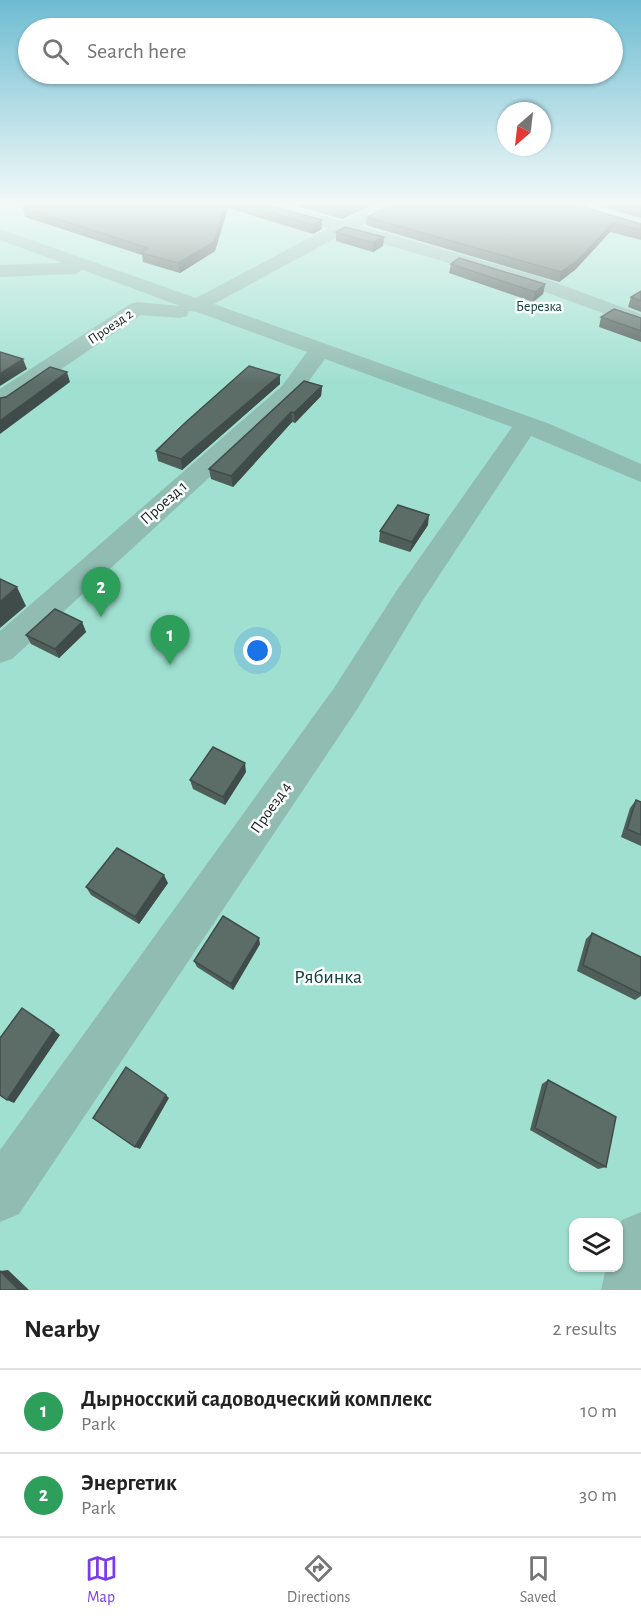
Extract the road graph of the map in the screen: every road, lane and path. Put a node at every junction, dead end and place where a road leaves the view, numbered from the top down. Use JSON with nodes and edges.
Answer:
{"nodes":[{"id":1,"x":82,"y":264,"type":"edge"},
{"id":2,"x":271,"y":264,"type":"edge"},
{"id":3,"x":475,"y":264,"type":"edge"},
{"id":4,"x":92,"y":268,"type":"junction"},
{"id":5,"x":0,"y":271,"type":"edge"},
{"id":6,"x":196,"y":306,"type":"junction"},
{"id":7,"x":236,"y":318,"type":"junction"},
{"id":8,"x":641,"y":321,"type":"edge"},
{"id":9,"x":321,"y":349,"type":"junction"},
{"id":10,"x":0,"y":400,"type":"edge"},
{"id":11,"x":541,"y":429,"type":"junction"},
{"id":12,"x":641,"y":474,"type":"edge"},
{"id":13,"x":0,"y":650,"type":"edge"},
{"id":14,"x":0,"y":1195,"type":"edge"},
{"id":15,"x":641,"y":1239,"type":"edge"},
{"id":16,"x":629,"y":1290,"type":"edge"}],
"edges":[{"from":1,"to":4,"type":"street"},
{"from":2,"to":6,"type":"street"},
{"from":3,"to":8,"type":"street"},
{"from":4,"to":5,"type":"street"},
{"from":4,"to":6,"type":"street"},
{"from":6,"to":7,"type":"street"},
{"from":7,"to":9,"type":"street"},
{"from":7,"to":10,"type":"street","name":"Проезд 2"},
{"from":9,"to":11,"type":"street"},
{"from":9,"to":13,"type":"street","name":"Проезд 1"},
{"from":11,"to":12,"type":"street"},
{"from":11,"to":14,"type":"street","name":"Проезд 4"},
{"from":15,"to":16,"type":"street"}]}
